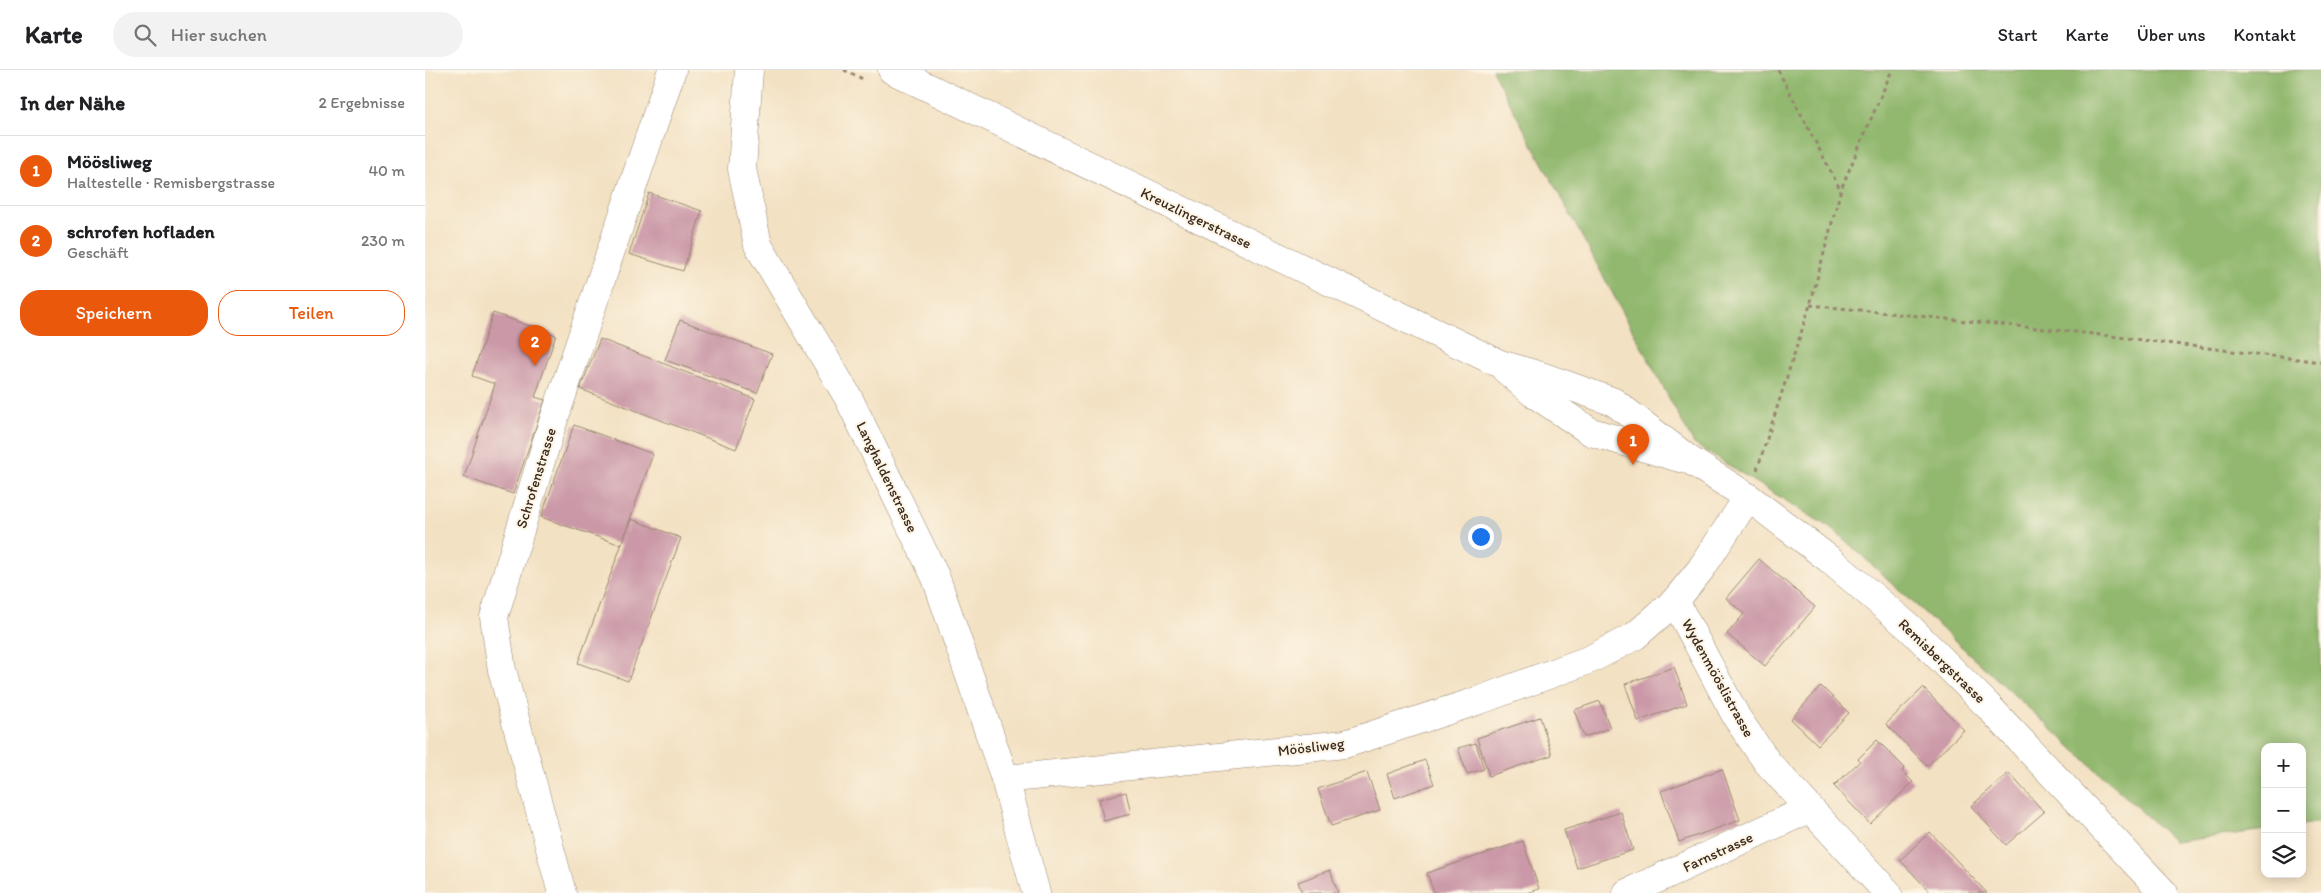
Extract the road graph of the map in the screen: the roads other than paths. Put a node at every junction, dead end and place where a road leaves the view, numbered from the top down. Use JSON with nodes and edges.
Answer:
{"nodes":[{"id":1,"x":672,"y":70,"type":"edge"},
{"id":2,"x":749,"y":70,"type":"edge"},
{"id":3,"x":892,"y":70,"type":"edge"},
{"id":4,"x":1500,"y":364,"type":"junction"},
{"id":5,"x":1691,"y":461,"type":"junction"},
{"id":6,"x":1748,"y":497,"type":"junction"},
{"id":7,"x":1675,"y":601,"type":"junction"},
{"id":8,"x":1005,"y":779,"type":"junction"},
{"id":9,"x":1809,"y":809,"type":"junction"},
{"id":10,"x":562,"y":893,"type":"edge"},
{"id":11,"x":1036,"y":893,"type":"edge"},
{"id":12,"x":1627,"y":893,"type":"edge"},
{"id":13,"x":1888,"y":893,"type":"edge"},
{"id":14,"x":2164,"y":893,"type":"edge"}],
"edges":[{"from":1,"to":10,"type":"street","name":"Schrofenstrasse"},
{"from":2,"to":8,"type":"street","name":"Langhaldenstrasse"},
{"from":3,"to":4,"type":"street","name":"Kreuzlingerstrasse"},
{"from":4,"to":5,"type":"street","name":"Remisbergstrasse"},
{"from":4,"to":5,"type":"street","name":"Remisbergstrasse"},
{"from":5,"to":6,"type":"street","name":"Remisbergstrasse"},
{"from":6,"to":7,"type":"street","name":"Wydenmööslistrasse"},
{"from":6,"to":14,"type":"street","name":"Remisbergstrasse"},
{"from":7,"to":8,"type":"street","name":"Möösliweg"},
{"from":7,"to":9,"type":"street","name":"Wydenmööslistrasse"},
{"from":8,"to":11,"type":"street","name":"Langhaldenstrasse"},
{"from":9,"to":12,"type":"street","name":"Farnstrasse"},
{"from":9,"to":13,"type":"street","name":"Wydenmööslistrasse"}]}
